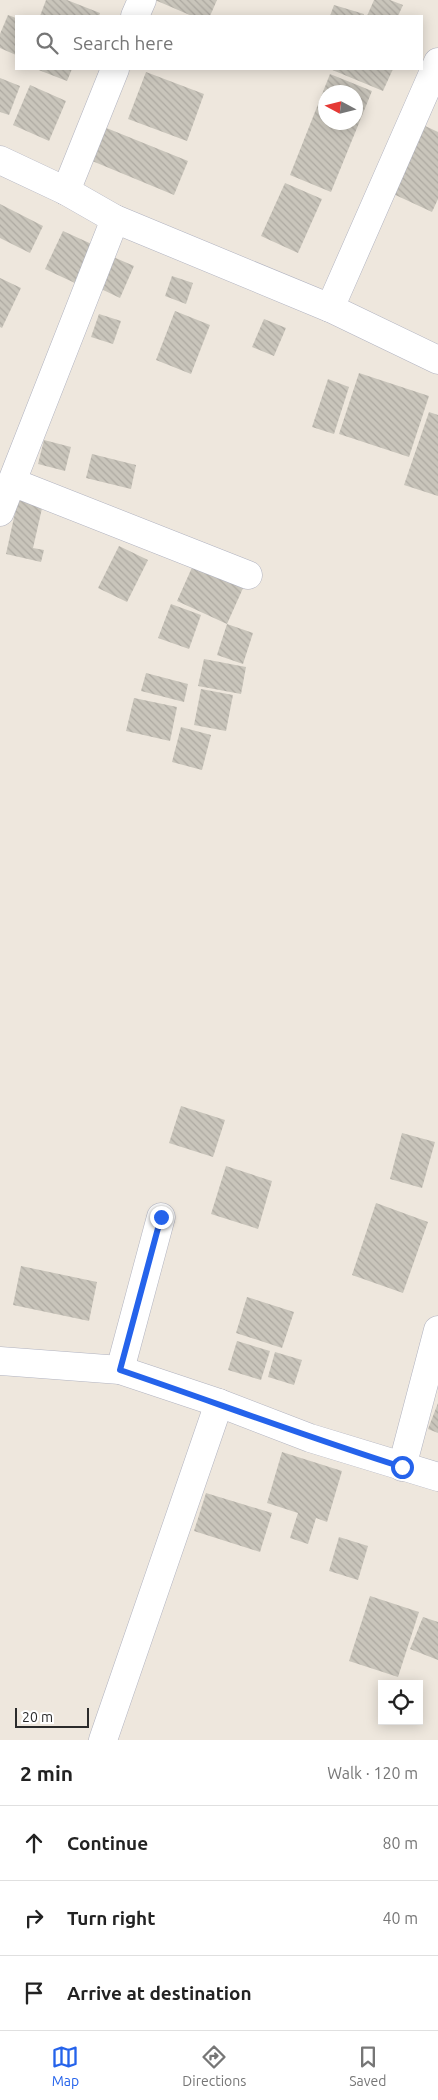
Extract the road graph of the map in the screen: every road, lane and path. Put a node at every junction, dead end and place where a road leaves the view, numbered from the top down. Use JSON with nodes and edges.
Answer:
{"nodes":[{"id":1,"x":142,"y":0,"type":"edge"},
{"id":2,"x":136,"y":15,"type":"edge"},
{"id":3,"x":438,"y":62,"type":"edge"},
{"id":4,"x":115,"y":70,"type":"edge"},
{"id":5,"x":0,"y":160,"type":"edge"},
{"id":6,"x":66,"y":190,"type":"junction"},
{"id":7,"x":115,"y":219,"type":"junction"},
{"id":8,"x":330,"y":308,"type":"junction"},
{"id":9,"x":438,"y":360,"type":"edge"},
{"id":10,"x":12,"y":482,"type":"junction"},
{"id":11,"x":0,"y":512,"type":"edge"},
{"id":12,"x":248,"y":575,"type":"dead end"},
{"id":13,"x":161,"y":1217,"type":"dead end"},
{"id":14,"x":438,"y":1330,"type":"edge"},
{"id":15,"x":0,"y":1361,"type":"edge"},
{"id":16,"x":120,"y":1370,"type":"junction"},
{"id":17,"x":219,"y":1403,"type":"junction"},
{"id":18,"x":402,"y":1467,"type":"junction"},
{"id":19,"x":438,"y":1477,"type":"edge"},
{"id":20,"x":103,"y":1740,"type":"edge"}],
"edges":[{"from":1,"to":2,"type":"street"},
{"from":3,"to":8,"type":"street"},
{"from":4,"to":6,"type":"street"},
{"from":5,"to":6,"type":"street"},
{"from":6,"to":7,"type":"street"},
{"from":7,"to":8,"type":"street"},
{"from":7,"to":10,"type":"street"},
{"from":8,"to":9,"type":"street"},
{"from":10,"to":11,"type":"street"},
{"from":10,"to":12,"type":"street"},
{"from":13,"to":16,"type":"street"},
{"from":14,"to":18,"type":"street"},
{"from":15,"to":16,"type":"street"},
{"from":16,"to":17,"type":"street"},
{"from":17,"to":18,"type":"street"},
{"from":17,"to":20,"type":"street"},
{"from":18,"to":19,"type":"street"}]}
